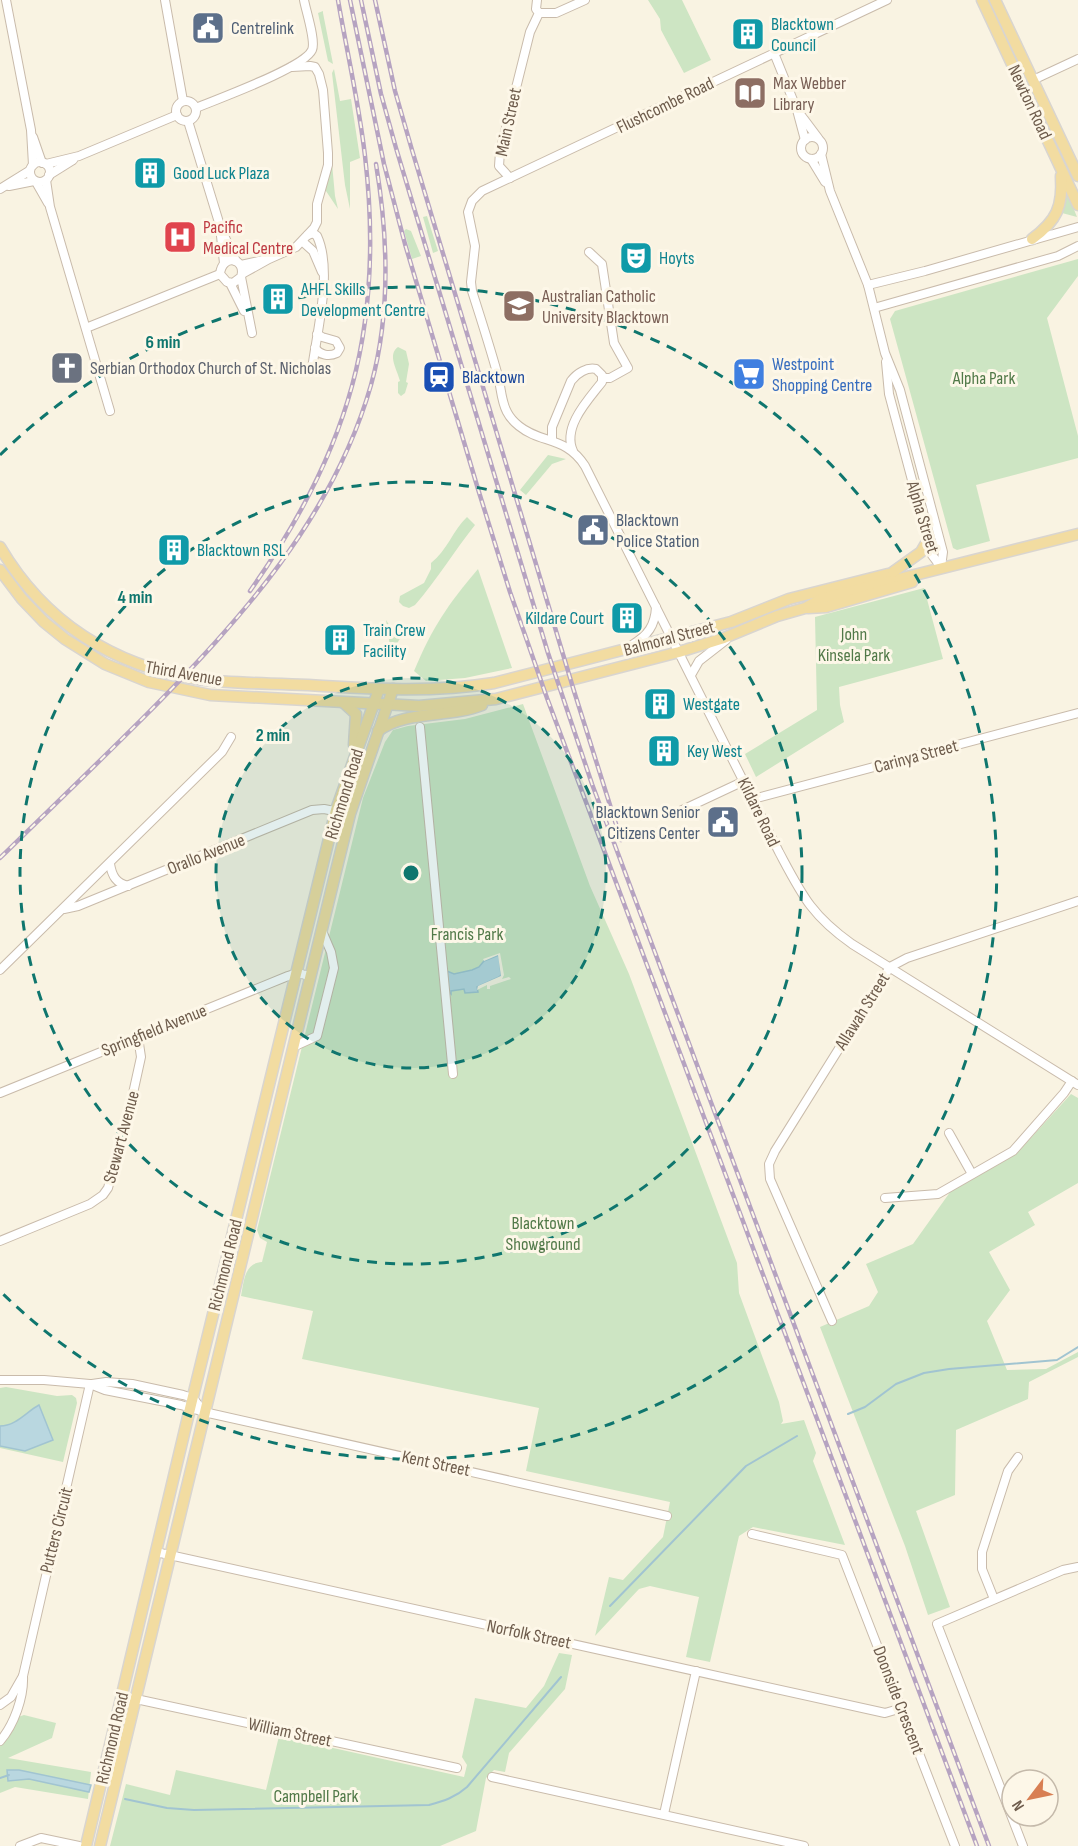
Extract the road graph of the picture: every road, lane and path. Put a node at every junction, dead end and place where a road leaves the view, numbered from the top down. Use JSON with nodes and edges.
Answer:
{"nodes":[{"id":1,"x":1,"y":0,"type":"edge"},
{"id":2,"x":6,"y":0,"type":"edge"},
{"id":3,"x":165,"y":0,"type":"edge"},
{"id":4,"x":304,"y":0,"type":"edge"},
{"id":5,"x":537,"y":0,"type":"edge"},
{"id":6,"x":585,"y":0,"type":"edge"},
{"id":7,"x":887,"y":0,"type":"edge"},
{"id":8,"x":982,"y":0,"type":"edge"},
{"id":9,"x":995,"y":0,"type":"edge"},
{"id":10,"x":539,"y":12,"type":"junction"},
{"id":11,"x":8,"y":14,"type":"junction"},
{"id":12,"x":774,"y":53,"type":"junction"},
{"id":13,"x":1078,"y":59,"type":"edge"},
{"id":14,"x":292,"y":68,"type":"junction"},
{"id":15,"x":1033,"y":80,"type":"junction"},
{"id":16,"x":183,"y":101,"type":"junction"},
{"id":17,"x":196,"y":108,"type":"junction"},
{"id":18,"x":797,"y":110,"type":"junction"},
{"id":19,"x":177,"y":115,"type":"junction"},
{"id":20,"x":188,"y":121,"type":"junction"},
{"id":21,"x":31,"y":130,"type":"junction"},
{"id":22,"x":818,"y":138,"type":"junction"},
{"id":23,"x":805,"y":140,"type":"junction"},
{"id":24,"x":821,"y":154,"type":"junction"},
{"id":25,"x":79,"y":156,"type":"junction"},
{"id":26,"x":811,"y":159,"type":"junction"},
{"id":27,"x":44,"y":163,"type":"junction"},
{"id":28,"x":31,"y":168,"type":"junction"},
{"id":29,"x":1061,"y":168,"type":"junction"},
{"id":30,"x":1078,"y":176,"type":"edge"},
{"id":31,"x":48,"y":178,"type":"junction"},
{"id":32,"x":510,"y":178,"type":"junction"},
{"id":33,"x":35,"y":181,"type":"junction"},
{"id":34,"x":0,"y":188,"type":"edge"},
{"id":35,"x":830,"y":191,"type":"junction"},
{"id":36,"x":1078,"y":205,"type":"edge"},
{"id":37,"x":50,"y":207,"type":"junction"},
{"id":38,"x":1078,"y":226,"type":"edge"},
{"id":39,"x":221,"y":229,"type":"junction"},
{"id":40,"x":305,"y":238,"type":"junction"},
{"id":41,"x":1032,"y":239,"type":"junction"},
{"id":42,"x":1078,"y":246,"type":"edge"},
{"id":43,"x":589,"y":252,"type":"dead end"},
{"id":44,"x":269,"y":259,"type":"junction"},
{"id":45,"x":224,"y":263,"type":"junction"},
{"id":46,"x":238,"y":263,"type":"junction"},
{"id":47,"x":220,"y":274,"type":"junction"},
{"id":48,"x":242,"y":276,"type":"junction"},
{"id":49,"x":324,"y":279,"type":"junction"},
{"id":50,"x":230,"y":283,"type":"junction"},
{"id":51,"x":867,"y":285,"type":"junction"},
{"id":52,"x":874,"y":308,"type":"junction"},
{"id":53,"x":247,"y":317,"type":"junction"},
{"id":54,"x":86,"y":328,"type":"junction"},
{"id":55,"x":252,"y":333,"type":"dead end"},
{"id":56,"x":317,"y":334,"type":"junction"},
{"id":57,"x":315,"y":348,"type":"junction"},
{"id":58,"x":885,"y":353,"type":"junction"},
{"id":59,"x":312,"y":369,"type":"dead end"},
{"id":60,"x":603,"y":378,"type":"junction"},
{"id":61,"x":110,"y":411,"type":"dead end"},
{"id":62,"x":552,"y":440,"type":"junction"},
{"id":63,"x":573,"y":451,"type":"junction"},
{"id":64,"x":1078,"y":534,"type":"edge"},
{"id":65,"x":928,"y":540,"type":"junction"},
{"id":66,"x":0,"y":547,"type":"edge"},
{"id":67,"x":941,"y":567,"type":"junction"},
{"id":68,"x":0,"y":570,"type":"edge"},
{"id":69,"x":893,"y":572,"type":"junction"},
{"id":70,"x":656,"y":605,"type":"junction"},
{"id":71,"x":735,"y":634,"type":"junction"},
{"id":72,"x":671,"y":638,"type":"junction"},
{"id":73,"x":624,"y":651,"type":"junction"},
{"id":74,"x":679,"y":652,"type":"junction"},
{"id":75,"x":692,"y":675,"type":"junction"},
{"id":76,"x":379,"y":689,"type":"junction"},
{"id":77,"x":393,"y":689,"type":"junction"},
{"id":78,"x":496,"y":699,"type":"junction"},
{"id":79,"x":344,"y":703,"type":"junction"},
{"id":80,"x":373,"y":704,"type":"junction"},
{"id":81,"x":386,"y":705,"type":"junction"},
{"id":82,"x":1078,"y":713,"type":"edge"},
{"id":83,"x":420,"y":727,"type":"dead end"},
{"id":84,"x":378,"y":731,"type":"junction"},
{"id":85,"x":231,"y":737,"type":"dead end"},
{"id":86,"x":351,"y":766,"type":"junction"},
{"id":87,"x":744,"y":781,"type":"junction"},
{"id":88,"x":753,"y":799,"type":"junction"},
{"id":89,"x":336,"y":810,"type":"junction"},
{"id":90,"x":680,"y":811,"type":"dead end"},
{"id":91,"x":350,"y":814,"type":"junction"},
{"id":92,"x":110,"y":864,"type":"junction"},
{"id":93,"x":128,"y":886,"type":"junction"},
{"id":94,"x":1078,"y":901,"type":"edge"},
{"id":95,"x":62,"y":909,"type":"junction"},
{"id":96,"x":321,"y":930,"type":"junction"},
{"id":97,"x":890,"y":967,"type":"junction"},
{"id":98,"x":0,"y":970,"type":"edge"},
{"id":99,"x":297,"y":973,"type":"junction"},
{"id":100,"x":310,"y":976,"type":"junction"},
{"id":101,"x":138,"y":1037,"type":"junction"},
{"id":102,"x":292,"y":1048,"type":"junction"},
{"id":103,"x":453,"y":1074,"type":"dead end"},
{"id":104,"x":1075,"y":1083,"type":"edge"},
{"id":105,"x":0,"y":1094,"type":"edge"},
{"id":106,"x":949,"y":1133,"type":"dead end"},
{"id":107,"x":972,"y":1174,"type":"junction"},
{"id":108,"x":885,"y":1198,"type":"dead end"},
{"id":109,"x":0,"y":1241,"type":"edge"},
{"id":110,"x":832,"y":1321,"type":"dead end"},
{"id":111,"x":0,"y":1380,"type":"edge"},
{"id":112,"x":90,"y":1384,"type":"junction"},
{"id":113,"x":192,"y":1403,"type":"junction"},
{"id":114,"x":204,"y":1412,"type":"junction"},
{"id":115,"x":1018,"y":1457,"type":"dead end"},
{"id":116,"x":667,"y":1516,"type":"dead end"},
{"id":117,"x":752,"y":1534,"type":"dead end"},
{"id":118,"x":156,"y":1552,"type":"junction"},
{"id":119,"x":170,"y":1555,"type":"junction"},
{"id":120,"x":1078,"y":1562,"type":"edge"},
{"id":121,"x":1078,"y":1569,"type":"edge"},
{"id":122,"x":994,"y":1599,"type":"junction"},
{"id":123,"x":696,"y":1671,"type":"junction"},
{"id":124,"x":23,"y":1676,"type":"junction"},
{"id":125,"x":122,"y":1696,"type":"junction"},
{"id":126,"x":135,"y":1699,"type":"junction"},
{"id":127,"x":0,"y":1705,"type":"edge"},
{"id":128,"x":902,"y":1708,"type":"junction"},
{"id":129,"x":0,"y":1741,"type":"edge"},
{"id":130,"x":458,"y":1768,"type":"dead end"},
{"id":131,"x":492,"y":1777,"type":"dead end"},
{"id":132,"x":664,"y":1814,"type":"junction"},
{"id":133,"x":20,"y":1846,"type":"edge"},
{"id":134,"x":79,"y":1846,"type":"edge"},
{"id":135,"x":86,"y":1846,"type":"edge"},
{"id":136,"x":100,"y":1846,"type":"edge"},
{"id":137,"x":802,"y":1846,"type":"edge"},
{"id":138,"x":955,"y":1846,"type":"edge"},
{"id":139,"x":1023,"y":1846,"type":"edge"}],
"edges":[{"from":1,"to":11,"type":"street"},
{"from":2,"to":11,"type":"street"},
{"from":3,"to":16,"type":"street"},
{"from":4,"to":14,"type":"street"},
{"from":5,"to":10,"type":"street"},
{"from":6,"to":10,"type":"street"},
{"from":7,"to":12,"type":"street","name":"Flushcombe Road"},
{"from":8,"to":29,"type":"main road","name":"Newton Road"},
{"from":9,"to":15,"type":"main road","name":"Newton Road"},
{"from":10,"to":32,"type":"street","name":"Main Street"},
{"from":11,"to":21,"type":"street"},
{"from":12,"to":18,"type":"street"},
{"from":12,"to":32,"type":"street","name":"Flushcombe Road"},
{"from":13,"to":15,"type":"street"},
{"from":14,"to":17,"type":"street"},
{"from":14,"to":40,"type":"street"},
{"from":15,"to":30,"type":"main road","name":"Newton Road"},
{"from":16,"to":17,"type":"street"},
{"from":16,"to":19,"type":"street"},
{"from":17,"to":20,"type":"street"},
{"from":18,"to":22,"type":"street"},
{"from":18,"to":23,"type":"street"},
{"from":19,"to":20,"type":"street"},
{"from":19,"to":25,"type":"street"},
{"from":20,"to":39,"type":"street"},
{"from":21,"to":27,"type":"street"},
{"from":21,"to":28,"type":"street"},
{"from":22,"to":23,"type":"street"},
{"from":22,"to":24,"type":"street"},
{"from":23,"to":26,"type":"street"},
{"from":24,"to":26,"type":"street"},
{"from":24,"to":35,"type":"street","name":"Alpha Street"},
{"from":25,"to":27,"type":"street"},
{"from":25,"to":31,"type":"street"},
{"from":26,"to":35,"type":"street","name":"Alpha Street"},
{"from":27,"to":28,"type":"street"},
{"from":27,"to":31,"type":"street"},
{"from":28,"to":33,"type":"street"},
{"from":28,"to":34,"type":"street"},
{"from":29,"to":36,"type":"main road","name":"Newton Road"},
{"from":29,"to":41,"type":"main road"},
{"from":31,"to":33,"type":"street"},
{"from":31,"to":37,"type":"street"},
{"from":32,"to":62,"type":"street","name":"Main Street"},
{"from":33,"to":34,"type":"street"},
{"from":33,"to":37,"type":"street"},
{"from":35,"to":51,"type":"street","name":"Alpha Street"},
{"from":37,"to":54,"type":"street"},
{"from":38,"to":41,"type":"street"},
{"from":39,"to":45,"type":"street"},
{"from":39,"to":46,"type":"street"},
{"from":40,"to":44,"type":"street"},
{"from":40,"to":49,"type":"street"},
{"from":40,"to":49,"type":"street"},
{"from":41,"to":51,"type":"street"},
{"from":42,"to":52,"type":"street"},
{"from":43,"to":60,"type":"street"},
{"from":44,"to":46,"type":"street"},
{"from":44,"to":48,"type":"street"},
{"from":45,"to":46,"type":"street"},
{"from":45,"to":47,"type":"street"},
{"from":46,"to":48,"type":"street"},
{"from":47,"to":50,"type":"street"},
{"from":47,"to":54,"type":"street"},
{"from":48,"to":50,"type":"street"},
{"from":48,"to":53,"type":"street"},
{"from":49,"to":56,"type":"street"},
{"from":50,"to":53,"type":"street"},
{"from":51,"to":52,"type":"street","name":"Alpha Street"},
{"from":52,"to":58,"type":"street","name":"Alpha Street"},
{"from":53,"to":55,"type":"street"},
{"from":54,"to":61,"type":"street"},
{"from":56,"to":57,"type":"street"},
{"from":56,"to":57,"type":"street"},
{"from":57,"to":59,"type":"street"},
{"from":58,"to":65,"type":"street","name":"Alpha Street"},
{"from":58,"to":67,"type":"street","name":"Alpha Street"},
{"from":60,"to":62,"type":"street"},
{"from":60,"to":63,"type":"street"},
{"from":62,"to":63,"type":"street","name":"Kildare Road"},
{"from":63,"to":70,"type":"street","name":"Kildare Road"},
{"from":64,"to":67,"type":"main road","name":"Balmoral Street"},
{"from":65,"to":67,"type":"street","name":"Alpha Street"},
{"from":65,"to":69,"type":"main road"},
{"from":66,"to":76,"type":"main road","name":"Third Avenue"},
{"from":67,"to":69,"type":"main road","name":"Balmoral Street"},
{"from":67,"to":71,"type":"main road","name":"Balmoral Street"},
{"from":68,"to":79,"type":"main road","name":"Third Avenue"},
{"from":69,"to":72,"type":"main road","name":"Balmoral Street"},
{"from":70,"to":72,"type":"street","name":"Kildare Road"},
{"from":70,"to":73,"type":"street"},
{"from":71,"to":74,"type":"main road","name":"Balmoral Street"},
{"from":71,"to":75,"type":"street"},
{"from":72,"to":73,"type":"main road","name":"Balmoral Street"},
{"from":72,"to":74,"type":"street","name":"Kildare Road"},
{"from":73,"to":77,"type":"main road","name":"Balmoral Street"},
{"from":74,"to":75,"type":"street","name":"Kildare Road"},
{"from":74,"to":78,"type":"main road","name":"Balmoral Street"},
{"from":75,"to":87,"type":"street","name":"Kildare Road"},
{"from":76,"to":77,"type":"main road","name":"Third Avenue"},
{"from":76,"to":80,"type":"main road","name":"Richmond Road"},
{"from":77,"to":81,"type":"main road","name":"Richmond Road"},
{"from":78,"to":81,"type":"main road","name":"Balmoral Street"},
{"from":78,"to":84,"type":"main road"},
{"from":79,"to":80,"type":"main road","name":"Third Avenue"},
{"from":79,"to":86,"type":"main road"},
{"from":80,"to":81,"type":"main road","name":"Balmoral Street"},
{"from":80,"to":86,"type":"main road","name":"Richmond Road"},
{"from":81,"to":84,"type":"main road","name":"Richmond Road"},
{"from":82,"to":88,"type":"street","name":"Carinya Street"},
{"from":83,"to":103,"type":"street"},
{"from":84,"to":91,"type":"main road","name":"Richmond Road"},
{"from":85,"to":92,"type":"street"},
{"from":86,"to":89,"type":"main road","name":"Richmond Road"},
{"from":87,"to":88,"type":"street","name":"Kildare Road"},
{"from":87,"to":90,"type":"street"},
{"from":88,"to":97,"type":"street","name":"Kildare Road"},
{"from":89,"to":91,"type":"street","name":"Orallo Avenue"},
{"from":89,"to":93,"type":"street","name":"Orallo Avenue"},
{"from":89,"to":99,"type":"main road","name":"Richmond Road"},
{"from":91,"to":96,"type":"main road","name":"Richmond Road"},
{"from":92,"to":93,"type":"street"},
{"from":92,"to":95,"type":"street"},
{"from":93,"to":95,"type":"street","name":"Orallo Avenue"},
{"from":94,"to":97,"type":"street","name":"Allawah Street"},
{"from":95,"to":98,"type":"street"},
{"from":96,"to":100,"type":"main road","name":"Richmond Road"},
{"from":96,"to":102,"type":"street"},
{"from":97,"to":104,"type":"street","name":"Kildare Road"},
{"from":97,"to":110,"type":"street","name":"Allawah Street"},
{"from":99,"to":100,"type":"street"},
{"from":99,"to":101,"type":"street","name":"Springfield Avenue"},
{"from":99,"to":113,"type":"main road","name":"Richmond Road"},
{"from":100,"to":102,"type":"main road","name":"Richmond Road"},
{"from":101,"to":105,"type":"street","name":"Springfield Avenue"},
{"from":101,"to":109,"type":"street","name":"Stewart Avenue"},
{"from":102,"to":114,"type":"main road","name":"Richmond Road"},
{"from":104,"to":107,"type":"street"},
{"from":106,"to":107,"type":"street"},
{"from":107,"to":108,"type":"street"},
{"from":111,"to":112,"type":"street","name":"Kent Street"},
{"from":112,"to":113,"type":"street","name":"Kent Street"},
{"from":112,"to":124,"type":"street","name":"Putters Circuit"},
{"from":113,"to":114,"type":"street","name":"Kent Street"},
{"from":113,"to":118,"type":"main road","name":"Richmond Road"},
{"from":114,"to":116,"type":"street","name":"Kent Street"},
{"from":114,"to":119,"type":"main road","name":"Richmond Road"},
{"from":115,"to":122,"type":"street"},
{"from":117,"to":128,"type":"street","name":"Doonside Crescent"},
{"from":118,"to":119,"type":"street","name":"Norfolk Street"},
{"from":118,"to":125,"type":"main road","name":"Richmond Road"},
{"from":119,"to":123,"type":"street","name":"Norfolk Street"},
{"from":119,"to":126,"type":"main road","name":"Richmond Road"},
{"from":120,"to":121,"type":"street"},
{"from":121,"to":122,"type":"street"},
{"from":122,"to":139,"type":"street"},
{"from":123,"to":128,"type":"street","name":"Norfolk Street"},
{"from":123,"to":132,"type":"street"},
{"from":124,"to":127,"type":"street","name":"Putters Circuit"},
{"from":124,"to":129,"type":"street","name":"Putters Circuit"},
{"from":125,"to":126,"type":"street","name":"William Street"},
{"from":125,"to":135,"type":"main road","name":"Richmond Road"},
{"from":126,"to":130,"type":"street","name":"William Street"},
{"from":126,"to":136,"type":"main road","name":"Richmond Road"},
{"from":128,"to":138,"type":"street","name":"Doonside Crescent"},
{"from":131,"to":132,"type":"street"},
{"from":132,"to":137,"type":"street"},
{"from":133,"to":134,"type":"street"}]}
